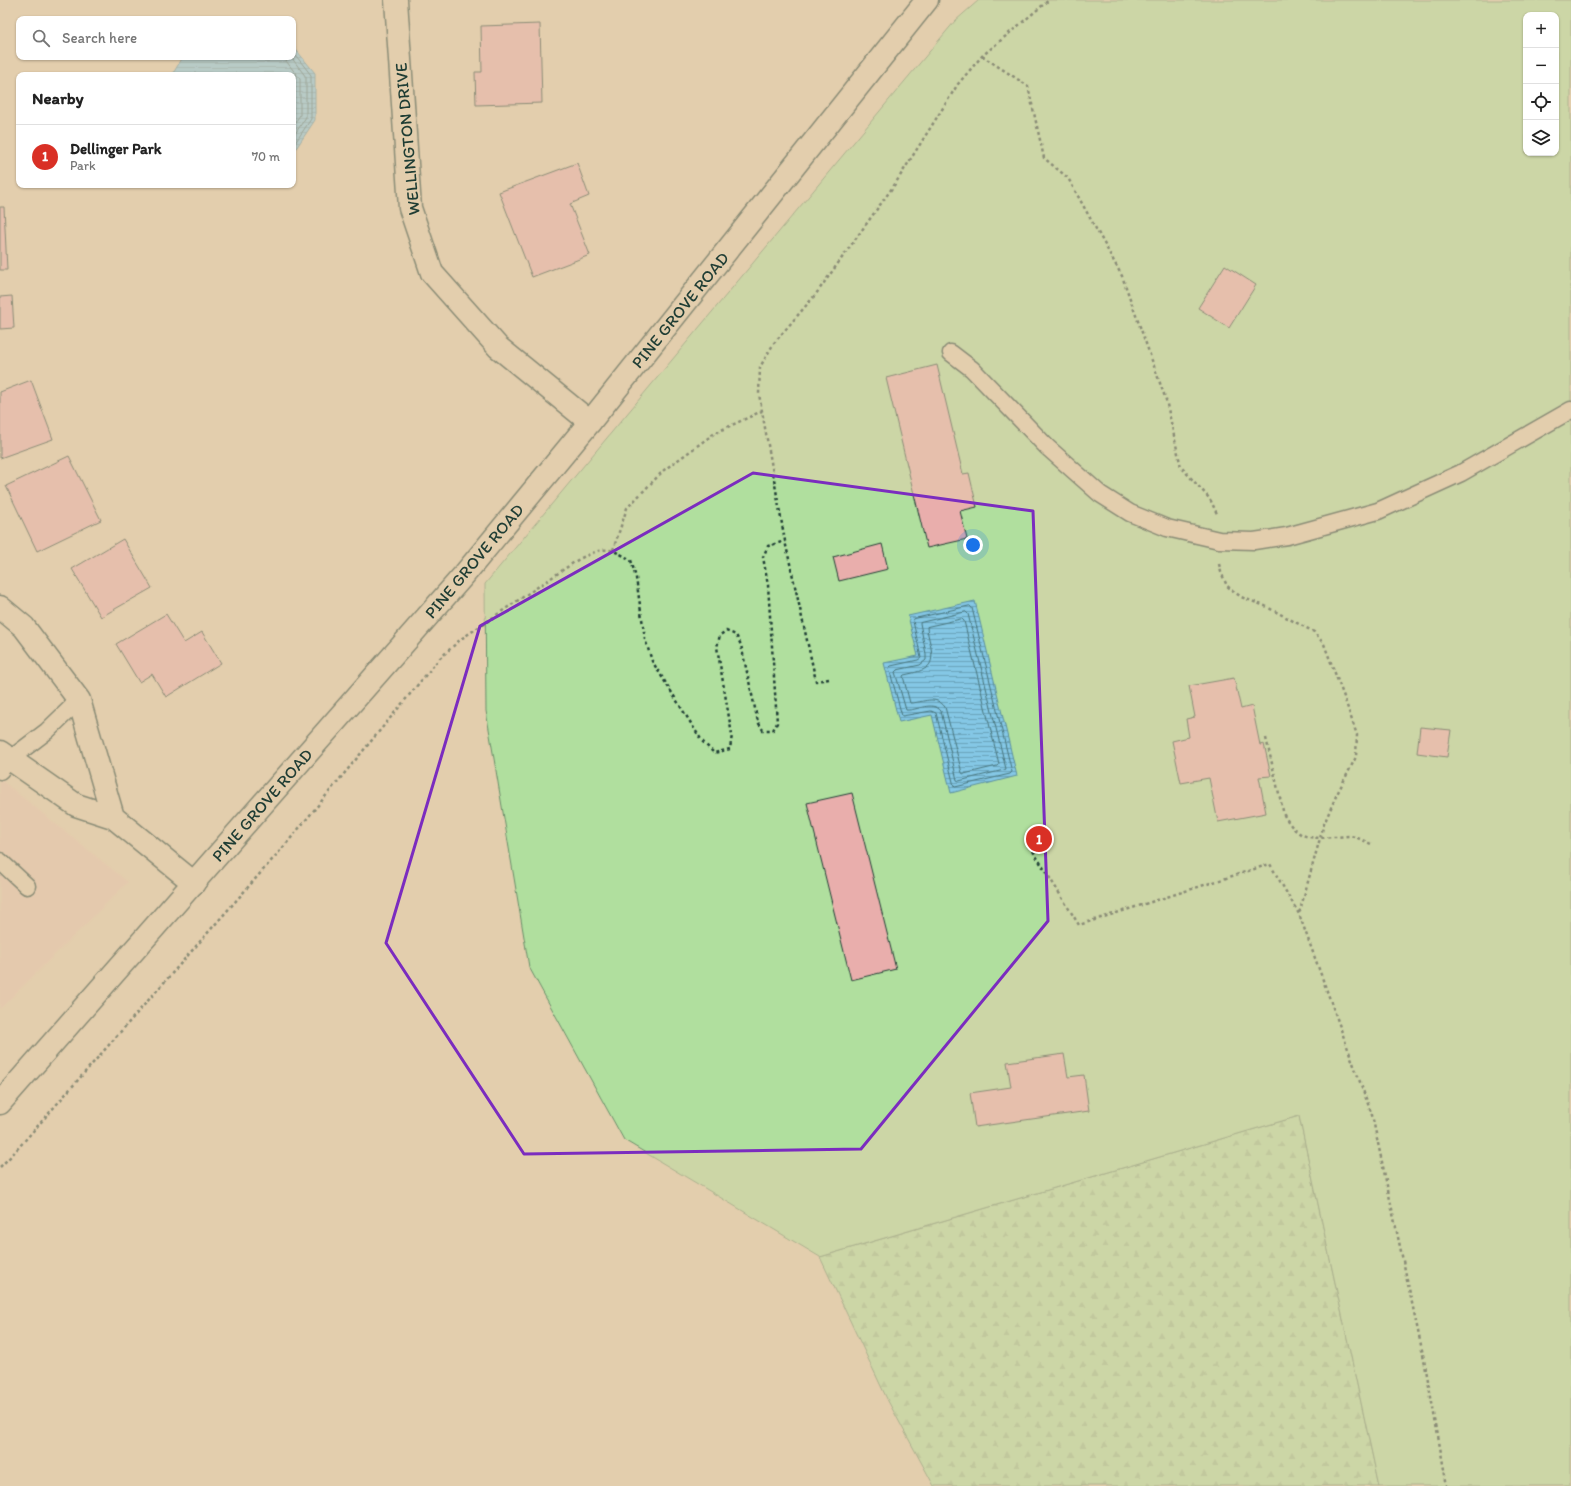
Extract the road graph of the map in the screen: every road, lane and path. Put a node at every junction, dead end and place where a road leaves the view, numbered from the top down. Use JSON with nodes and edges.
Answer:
{"nodes":[{"id":1,"x":396,"y":0,"type":"edge"},
{"id":2,"x":927,"y":0,"type":"edge"},
{"id":3,"x":1049,"y":0,"type":"edge"},
{"id":4,"x":982,"y":56,"type":"junction"},
{"id":5,"x":951,"y":353,"type":"dead end"},
{"id":6,"x":1571,"y":410,"type":"edge"},
{"id":7,"x":762,"y":411,"type":"junction"},
{"id":8,"x":590,"y":422,"type":"junction"},
{"id":9,"x":785,"y":540,"type":"junction"},
{"id":10,"x":1218,"y":540,"type":"junction"},
{"id":11,"x":613,"y":550,"type":"junction"},
{"id":12,"x":0,"y":607,"type":"edge"},
{"id":13,"x":829,"y":679,"type":"dead end"},
{"id":14,"x":79,"y":700,"type":"junction"},
{"id":15,"x":1266,"y":738,"type":"dead end"},
{"id":16,"x":3,"y":761,"type":"edge"},
{"id":17,"x":113,"y":817,"type":"junction"},
{"id":18,"x":1320,"y":838,"type":"junction"},
{"id":19,"x":1371,"y":844,"type":"dead end"},
{"id":20,"x":1033,"y":851,"type":"dead end"},
{"id":21,"x":0,"y":861,"type":"edge"},
{"id":22,"x":194,"y":883,"type":"junction"},
{"id":23,"x":27,"y":886,"type":"dead end"},
{"id":24,"x":1299,"y":914,"type":"junction"},
{"id":25,"x":0,"y":1103,"type":"edge"},
{"id":26,"x":0,"y":1167,"type":"edge"},
{"id":27,"x":1447,"y":1486,"type":"edge"}],
"edges":[{"from":1,"to":8,"type":"street","name":"WELLINGTON DRIVE"},
{"from":2,"to":8,"type":"street","name":"PINE GROVE ROAD"},
{"from":3,"to":4,"type":"path"},
{"from":4,"to":7,"type":"path"},
{"from":4,"to":10,"type":"path"},
{"from":5,"to":10,"type":"lane"},
{"from":6,"to":10,"type":"lane"},
{"from":7,"to":9,"type":"path"},
{"from":7,"to":11,"type":"path"},
{"from":8,"to":22,"type":"street","name":"PINE GROVE ROAD"},
{"from":9,"to":11,"type":"path"},
{"from":9,"to":13,"type":"path"},
{"from":10,"to":18,"type":"path"},
{"from":11,"to":26,"type":"path"},
{"from":12,"to":14,"type":"street"},
{"from":14,"to":16,"type":"lane"},
{"from":14,"to":17,"type":"street"},
{"from":15,"to":18,"type":"path"},
{"from":16,"to":17,"type":"street"},
{"from":17,"to":22,"type":"street"},
{"from":18,"to":19,"type":"path"},
{"from":18,"to":24,"type":"path"},
{"from":20,"to":24,"type":"path"},
{"from":21,"to":23,"type":"lane"},
{"from":22,"to":25,"type":"street","name":"PINE GROVE ROAD"},
{"from":24,"to":27,"type":"path"}]}
